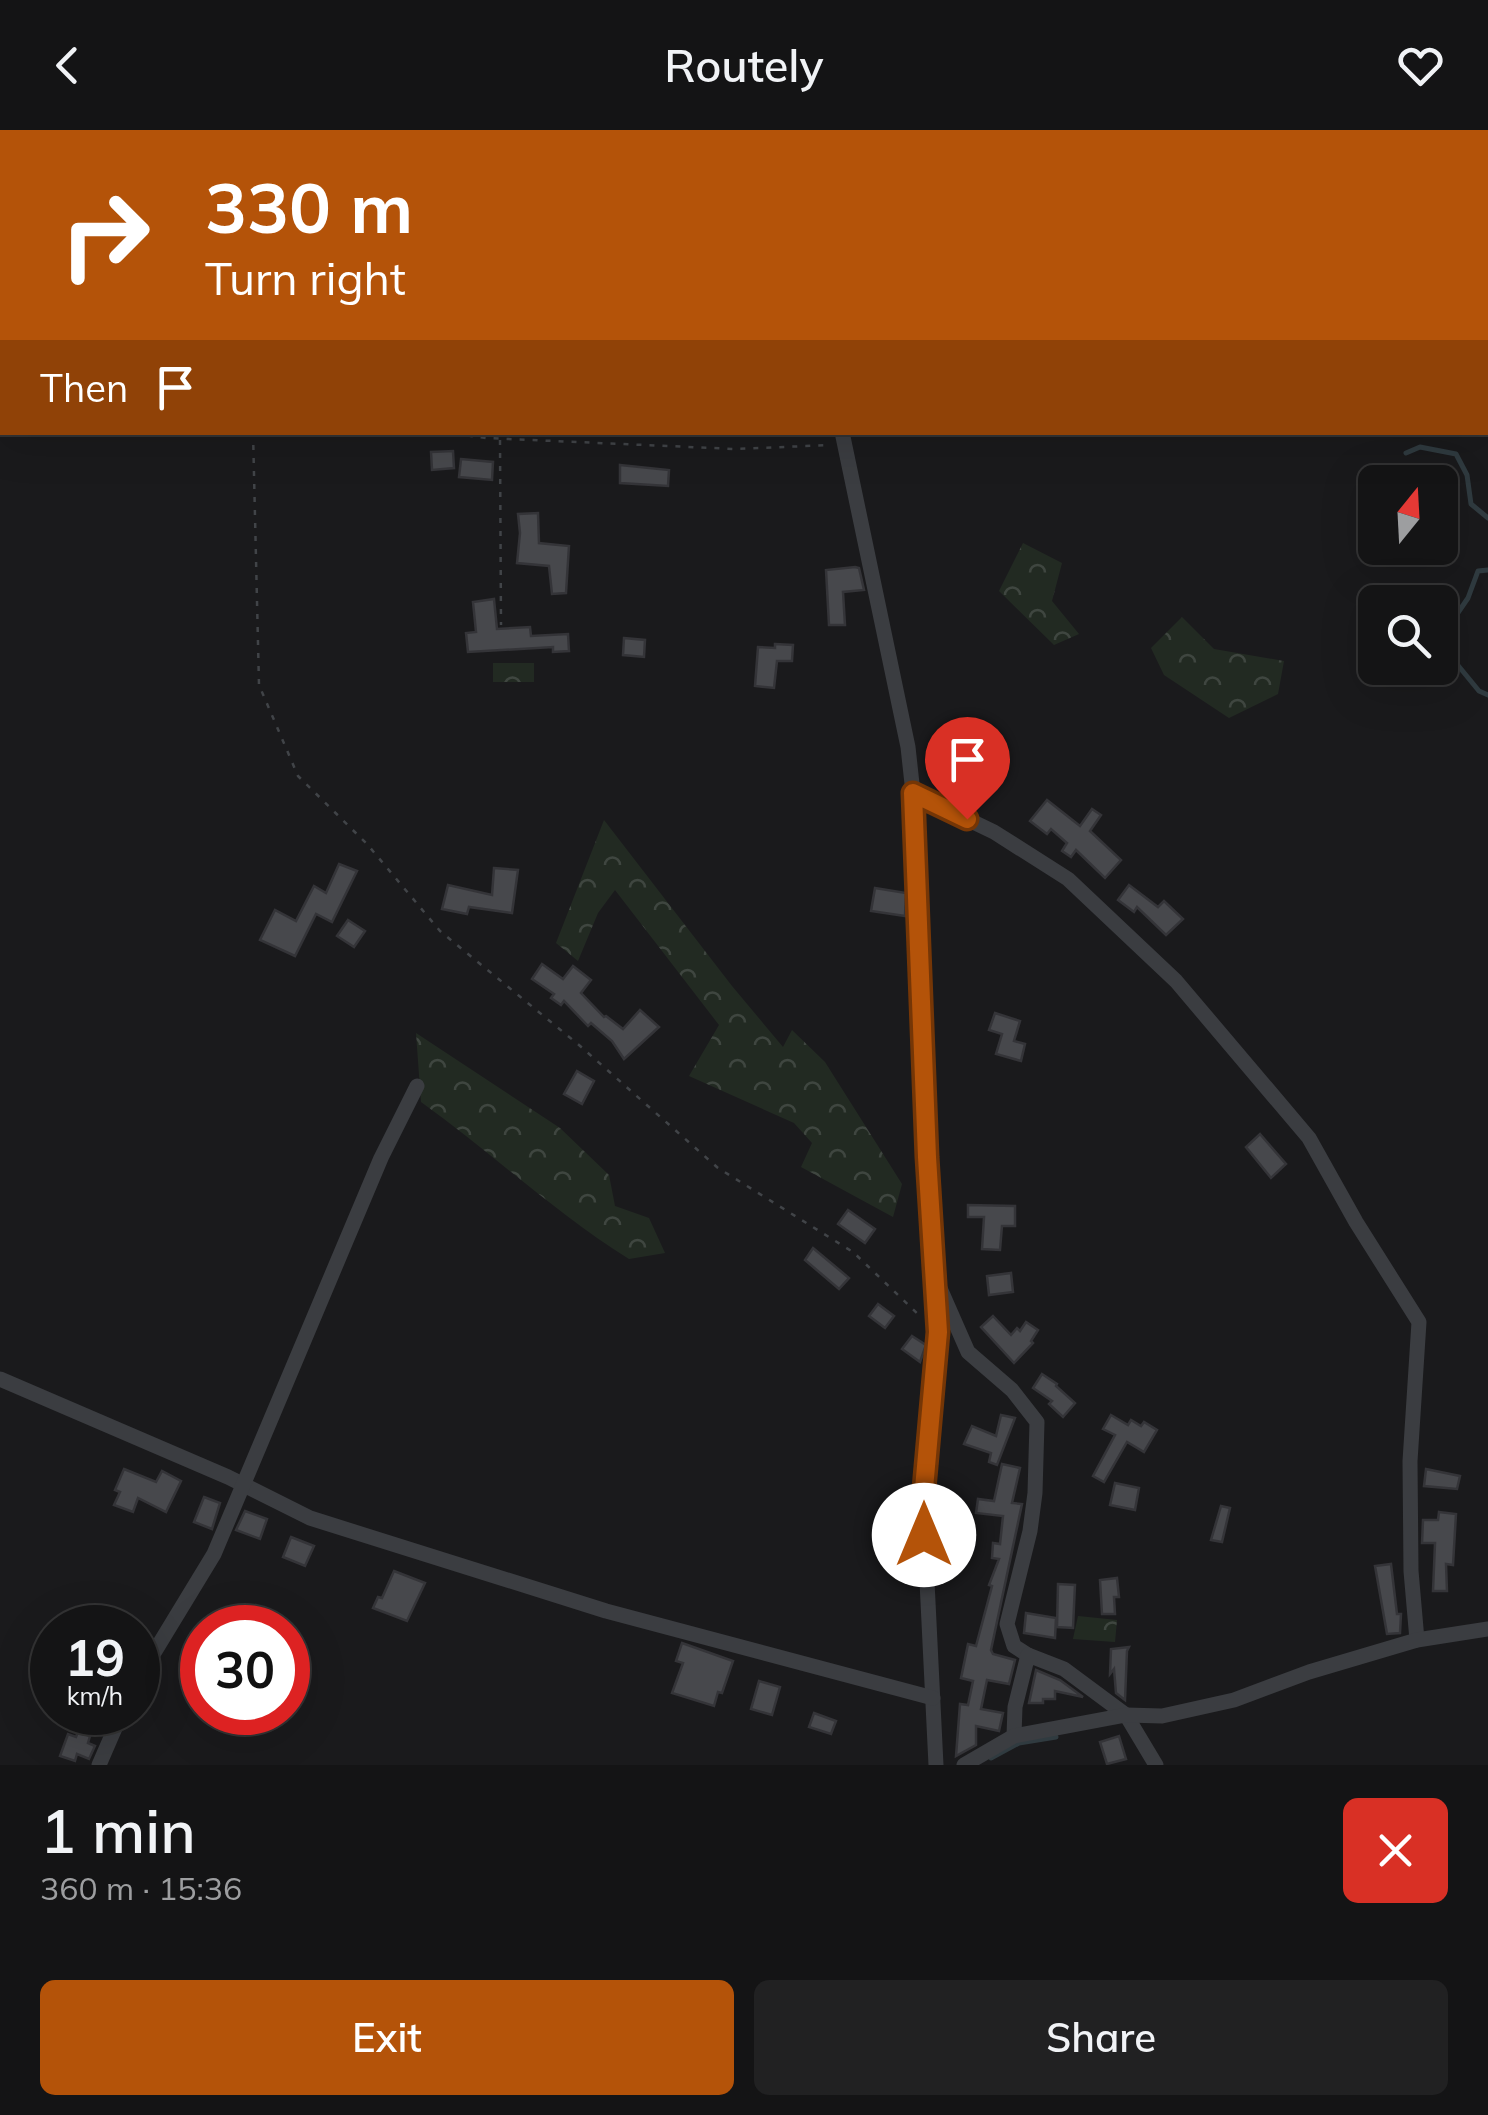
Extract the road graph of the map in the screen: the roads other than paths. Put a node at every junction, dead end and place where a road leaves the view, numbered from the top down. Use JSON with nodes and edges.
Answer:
{"nodes":[{"id":1,"x":843,"y":438,"type":"edge"},
{"id":2,"x":913,"y":793,"type":"junction"},
{"id":3,"x":417,"y":1086,"type":"dead end"},
{"id":4,"x":934,"y":1274,"type":"junction"},
{"id":5,"x":0,"y":1379,"type":"edge"},
{"id":6,"x":243,"y":1486,"type":"junction"},
{"id":7,"x":1488,"y":1629,"type":"edge"},
{"id":8,"x":1417,"y":1640,"type":"junction"},
{"id":9,"x":160,"y":1647,"type":"edge"},
{"id":10,"x":1028,"y":1655,"type":"junction"},
{"id":11,"x":933,"y":1698,"type":"junction"},
{"id":12,"x":1126,"y":1715,"type":"junction"},
{"id":13,"x":112,"y":1735,"type":"edge"},
{"id":14,"x":1014,"y":1736,"type":"junction"},
{"id":15,"x":99,"y":1765,"type":"edge"},
{"id":16,"x":936,"y":1765,"type":"edge"},
{"id":17,"x":964,"y":1765,"type":"edge"},
{"id":18,"x":1156,"y":1765,"type":"edge"}],
"edges":[{"from":1,"to":2,"type":"street"},
{"from":2,"to":4,"type":"street"},
{"from":2,"to":8,"type":"street"},
{"from":3,"to":6,"type":"street"},
{"from":4,"to":10,"type":"street"},
{"from":4,"to":11,"type":"street"},
{"from":5,"to":6,"type":"street"},
{"from":6,"to":9,"type":"street"},
{"from":6,"to":11,"type":"street"},
{"from":7,"to":8,"type":"street"},
{"from":8,"to":12,"type":"street"},
{"from":10,"to":12,"type":"street"},
{"from":10,"to":14,"type":"street"},
{"from":11,"to":16,"type":"street"},
{"from":12,"to":14,"type":"street"},
{"from":12,"to":18,"type":"street"},
{"from":13,"to":15,"type":"street"},
{"from":14,"to":17,"type":"street"}]}
